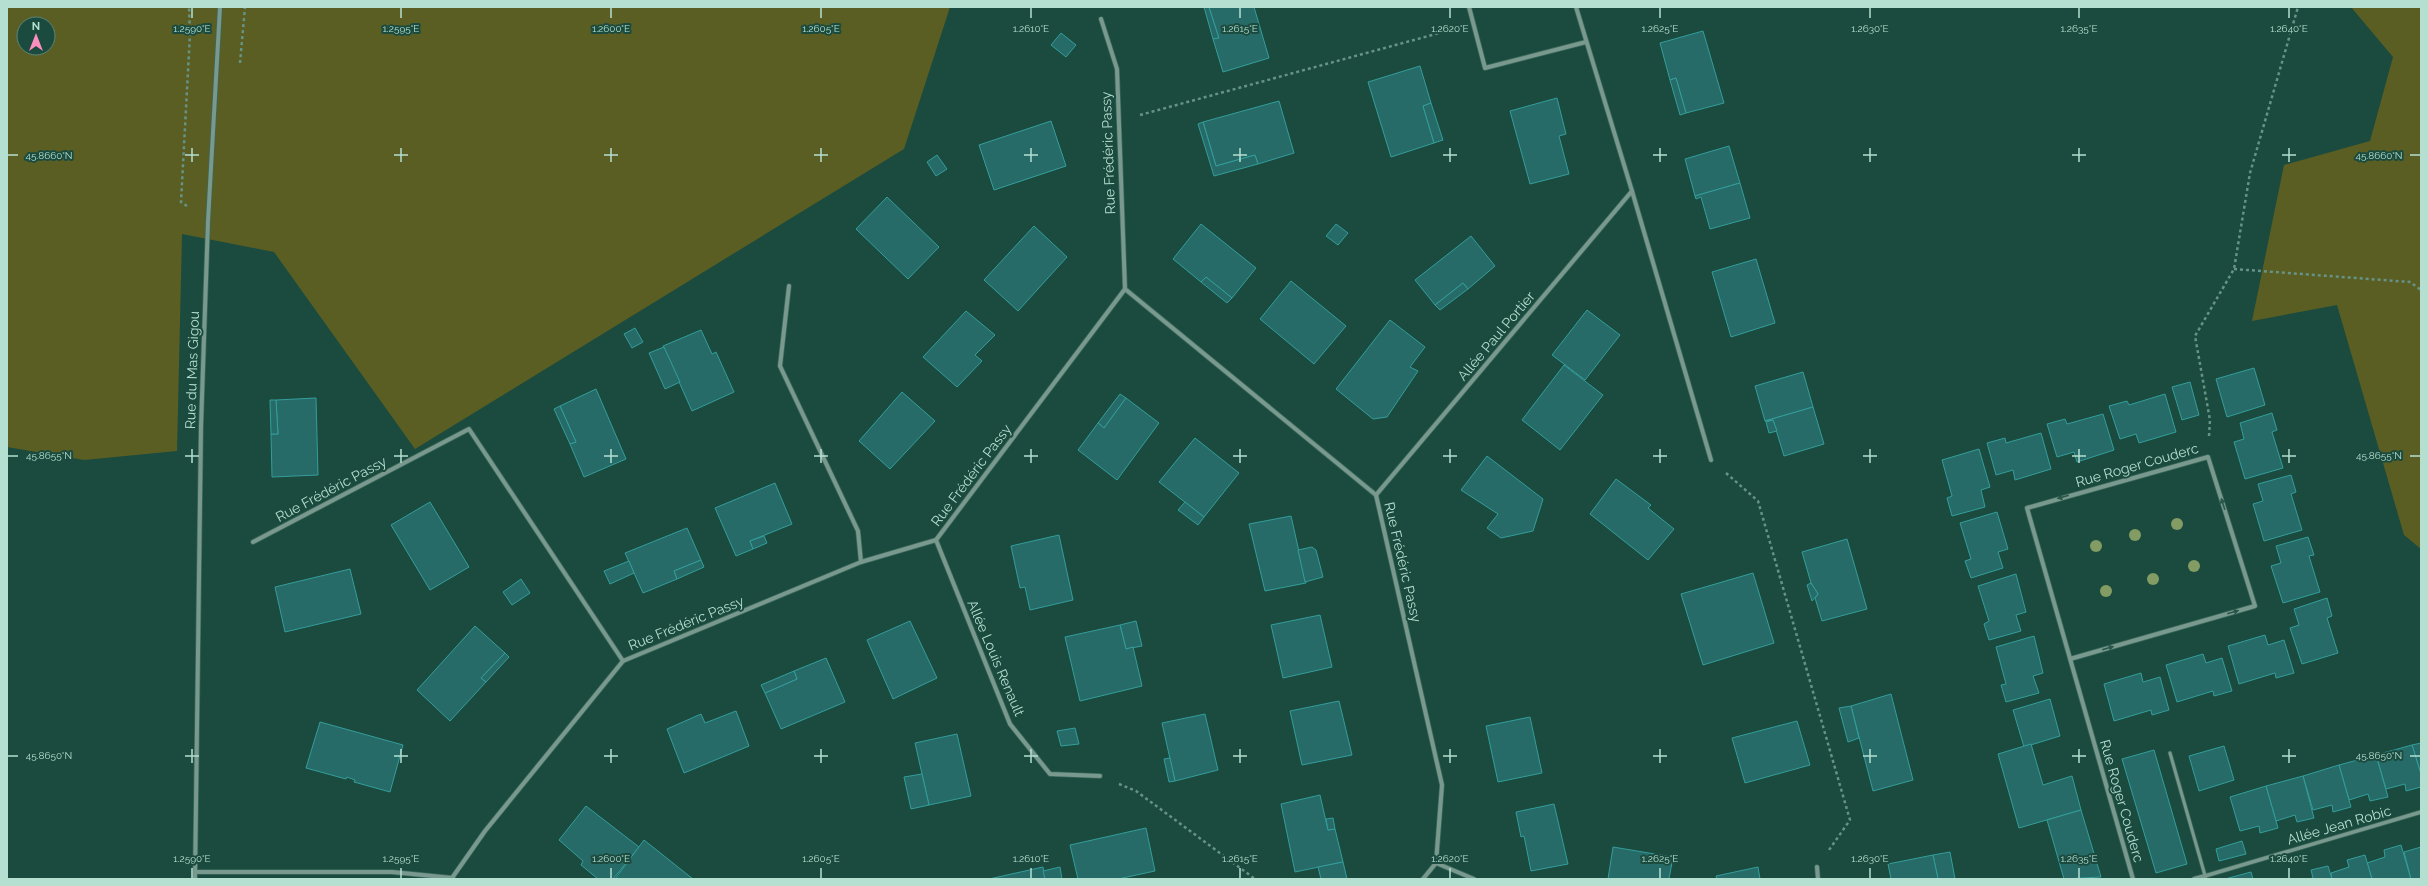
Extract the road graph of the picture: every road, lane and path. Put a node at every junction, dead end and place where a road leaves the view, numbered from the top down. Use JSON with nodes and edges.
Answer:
{"nodes":[{"id":1,"x":189,"y":7,"type":"edge"},
{"id":2,"x":220,"y":7,"type":"edge"},
{"id":3,"x":1469,"y":7,"type":"edge"},
{"id":4,"x":1576,"y":7,"type":"edge"},
{"id":5,"x":2298,"y":7,"type":"edge"},
{"id":6,"x":1101,"y":19,"type":"dead end"},
{"id":7,"x":1473,"y":23,"type":"junction"},
{"id":8,"x":1586,"y":42,"type":"junction"},
{"id":9,"x":1118,"y":118,"type":"junction"},
{"id":10,"x":1632,"y":191,"type":"junction"},
{"id":11,"x":208,"y":221,"type":"junction"},
{"id":12,"x":2234,"y":269,"type":"junction"},
{"id":13,"x":789,"y":286,"type":"dead end"},
{"id":14,"x":1125,"y":289,"type":"junction"},
{"id":15,"x":2421,"y":290,"type":"edge"},
{"id":16,"x":2208,"y":457,"type":"junction"},
{"id":17,"x":1711,"y":460,"type":"joint"},
{"id":18,"x":1376,"y":495,"type":"junction"},
{"id":19,"x":936,"y":540,"type":"junction"},
{"id":20,"x":253,"y":542,"type":"dead end"},
{"id":21,"x":861,"y":562,"type":"junction"},
{"id":22,"x":2070,"y":659,"type":"junction"},
{"id":23,"x":622,"y":661,"type":"junction"},
{"id":24,"x":2170,"y":753,"type":"dead end"},
{"id":25,"x":1100,"y":776,"type":"joint"},
{"id":26,"x":2421,"y":812,"type":"edge"},
{"id":27,"x":1436,"y":863,"type":"junction"},
{"id":28,"x":1817,"y":867,"type":"joint"},
{"id":29,"x":196,"y":872,"type":"junction"},
{"id":30,"x":2206,"y":877,"type":"edge"},
{"id":31,"x":453,"y":878,"type":"edge"},
{"id":32,"x":195,"y":879,"type":"edge"},
{"id":33,"x":1255,"y":879,"type":"edge"},
{"id":34,"x":1423,"y":879,"type":"edge"},
{"id":35,"x":1474,"y":879,"type":"edge"},
{"id":36,"x":1818,"y":879,"type":"edge"},
{"id":37,"x":2133,"y":879,"type":"edge"},
{"id":38,"x":2194,"y":879,"type":"edge"}],
"edges":[{"from":1,"to":11,"type":"path"},
{"from":2,"to":11,"type":"street","name":"Rue du Mas Gigou"},
{"from":3,"to":7,"type":"street"},
{"from":4,"to":8,"type":"street"},
{"from":5,"to":12,"type":"path"},
{"from":6,"to":9,"type":"street","name":"Rue Frédéric Passy"},
{"from":7,"to":8,"type":"street"},
{"from":7,"to":9,"type":"path"},
{"from":8,"to":10,"type":"street"},
{"from":9,"to":14,"type":"street","name":"Rue Frédéric Passy"},
{"from":10,"to":17,"type":"street"},
{"from":10,"to":18,"type":"street","name":"Allée Paul Portier"},
{"from":11,"to":29,"type":"street","name":"Rue du Mas Gigou"},
{"from":12,"to":15,"type":"path"},
{"from":12,"to":16,"type":"path"},
{"from":13,"to":21,"type":"street"},
{"from":14,"to":18,"type":"street","name":"Rue Frédéric Passy"},
{"from":14,"to":19,"type":"street","name":"Rue Frédéric Passy"},
{"from":16,"to":22,"type":"street","name":"Rue Roger Couderc","one_way":true},
{"from":22,"to":16,"type":"street","name":"Rue Roger Couderc","one_way":true},
{"from":17,"to":28,"type":"path"},
{"from":18,"to":27,"type":"street","name":"Rue Frédéric Passy"},
{"from":19,"to":21,"type":"street","name":"Rue Frédéric Passy"},
{"from":19,"to":25,"type":"street","name":"Allée Louis Renault"},
{"from":20,"to":23,"type":"street","name":"Rue Frédéric Passy"},
{"from":21,"to":23,"type":"street","name":"Rue Frédéric Passy"},
{"from":22,"to":37,"type":"street","name":"Rue Roger Couderc"},
{"from":23,"to":31,"type":"street","name":"Rue Frédéric Passy"},
{"from":24,"to":30,"type":"lane"},
{"from":25,"to":33,"type":"path"},
{"from":26,"to":30,"type":"street","name":"Allée Jean Robic"},
{"from":27,"to":34,"type":"street"},
{"from":27,"to":35,"type":"street"},
{"from":28,"to":36,"type":"street"},
{"from":29,"to":31,"type":"street"},
{"from":29,"to":32,"type":"street","name":"Rue du Mas Gigou"},
{"from":30,"to":38,"type":"street","name":"Allée Jean Robic"}]}
